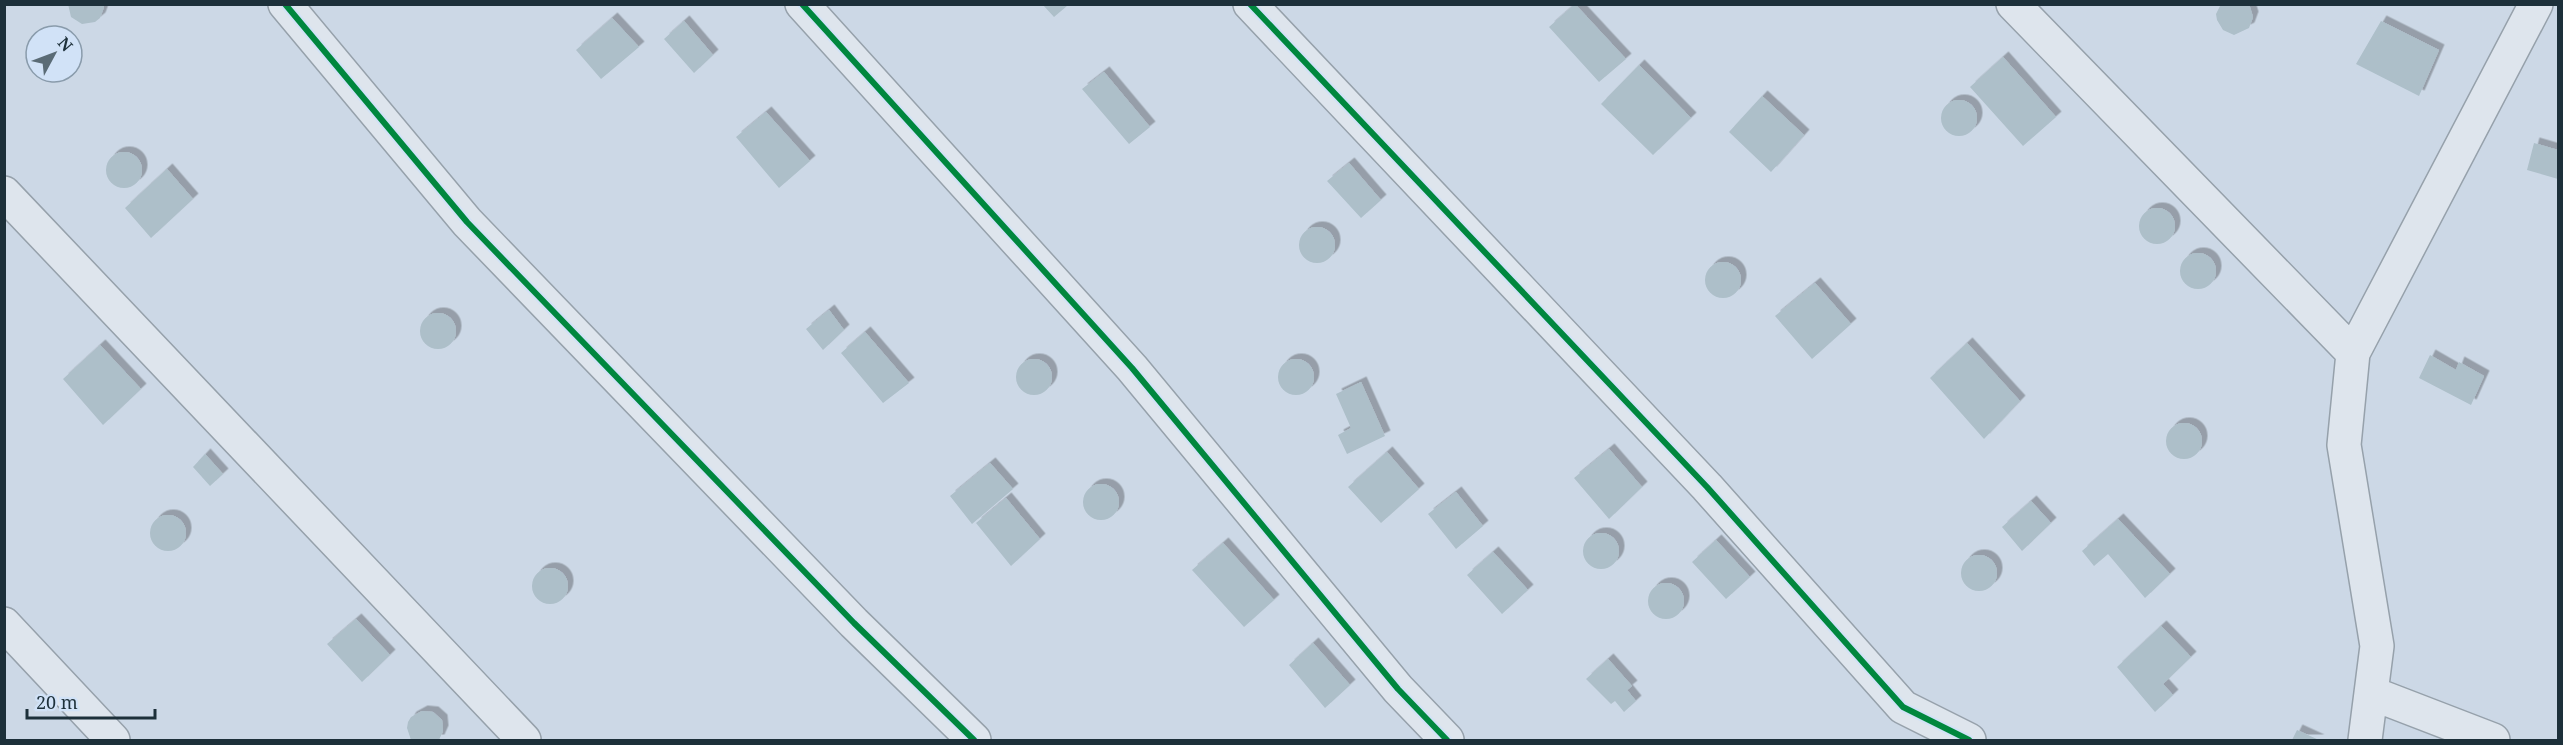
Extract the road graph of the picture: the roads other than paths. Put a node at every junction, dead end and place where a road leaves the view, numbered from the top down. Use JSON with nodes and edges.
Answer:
{"nodes":[{"id":1,"x":285,"y":4,"type":"edge"},
{"id":2,"x":802,"y":4,"type":"edge"},
{"id":3,"x":1250,"y":4,"type":"edge"},
{"id":4,"x":2013,"y":4,"type":"edge"},
{"id":5,"x":2536,"y":4,"type":"edge"},
{"id":6,"x":4,"y":193,"type":"edge"},
{"id":7,"x":2353,"y":353,"type":"junction"},
{"id":8,"x":4,"y":624,"type":"edge"},
{"id":9,"x":2371,"y":693,"type":"junction"},
{"id":10,"x":113,"y":741,"type":"edge"},
{"id":11,"x":524,"y":741,"type":"edge"},
{"id":12,"x":975,"y":741,"type":"edge"},
{"id":13,"x":1447,"y":741,"type":"edge"},
{"id":14,"x":1969,"y":741,"type":"edge"},
{"id":15,"x":2365,"y":741,"type":"edge"},
{"id":16,"x":2493,"y":741,"type":"edge"}],
"edges":[{"from":1,"to":12,"type":"street"},
{"from":2,"to":13,"type":"street"},
{"from":3,"to":14,"type":"street"},
{"from":4,"to":7,"type":"street"},
{"from":5,"to":7,"type":"street"},
{"from":6,"to":11,"type":"street"},
{"from":7,"to":9,"type":"street"},
{"from":8,"to":10,"type":"street"},
{"from":9,"to":15,"type":"street"},
{"from":9,"to":16,"type":"street"}]}
